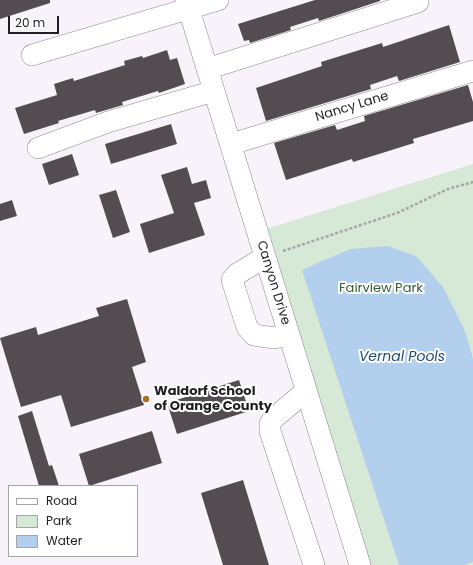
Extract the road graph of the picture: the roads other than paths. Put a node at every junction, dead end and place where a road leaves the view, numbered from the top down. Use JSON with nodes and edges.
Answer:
{"nodes":[{"id":1,"x":218,"y":0,"type":"edge"},
{"id":2,"x":418,"y":2,"type":"dead end"},
{"id":3,"x":187,"y":4,"type":"edge"},
{"id":4,"x":32,"y":56,"type":"dead end"},
{"id":5,"x":207,"y":69,"type":"junction"},
{"id":6,"x":473,"y":71,"type":"edge"},
{"id":7,"x":214,"y":91,"type":"junction"},
{"id":8,"x":231,"y":144,"type":"junction"},
{"id":9,"x":38,"y":148,"type":"dead end"},
{"id":10,"x":265,"y":257,"type":"junction"},
{"id":11,"x":289,"y":335,"type":"junction"},
{"id":12,"x":306,"y":391,"type":"junction"},
{"id":13,"x":314,"y":565,"type":"edge"},
{"id":14,"x":360,"y":565,"type":"edge"}],
"edges":[{"from":1,"to":3,"type":"street"},
{"from":2,"to":5,"type":"street"},
{"from":3,"to":4,"type":"street"},
{"from":3,"to":5,"type":"street","name":"Canyon Drive"},
{"from":5,"to":7,"type":"street","name":"Canyon Drive"},
{"from":6,"to":8,"type":"street","name":"Nancy Lane"},
{"from":7,"to":8,"type":"street","name":"Canyon Drive"},
{"from":7,"to":9,"type":"street"},
{"from":8,"to":10,"type":"street","name":"Canyon Drive"},
{"from":10,"to":11,"type":"street","name":"Canyon Drive"},
{"from":10,"to":11,"type":"street"},
{"from":11,"to":12,"type":"street","name":"Canyon Drive"},
{"from":12,"to":13,"type":"street"},
{"from":12,"to":14,"type":"street","name":"Canyon Drive"}]}
